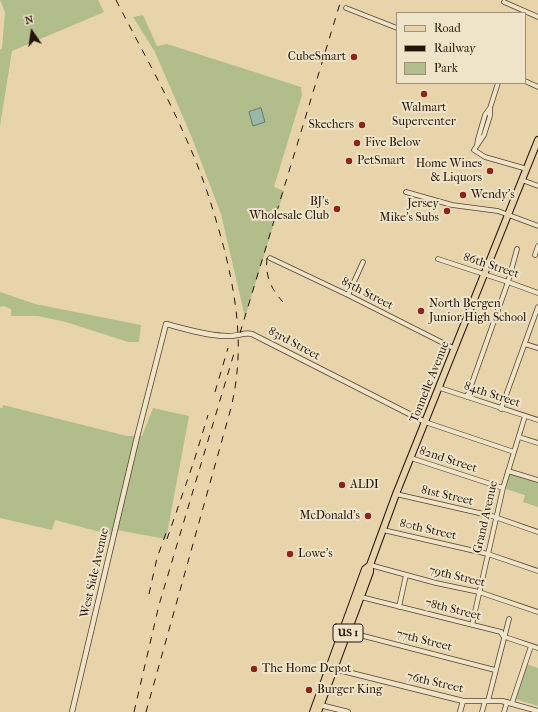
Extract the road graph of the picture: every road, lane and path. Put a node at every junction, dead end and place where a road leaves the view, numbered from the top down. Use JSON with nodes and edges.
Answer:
{"nodes":[{"id":1,"x":504,"y":2,"type":"dead end"},
{"id":2,"x":346,"y":8,"type":"dead end"},
{"id":3,"x":538,"y":17,"type":"edge"},
{"id":4,"x":396,"y":28,"type":"edge"},
{"id":5,"x":526,"y":81,"type":"edge"},
{"id":6,"x":498,"y":84,"type":"edge"},
{"id":7,"x":538,"y":87,"type":"edge"},
{"id":8,"x":538,"y":140,"type":"edge"},
{"id":9,"x":526,"y":170,"type":"junction"},
{"id":10,"x":522,"y":180,"type":"junction"},
{"id":11,"x":538,"y":186,"type":"edge"},
{"id":12,"x":406,"y":192,"type":"dead end"},
{"id":13,"x":508,"y":214,"type":"junction"},
{"id":14,"x":538,"y":226,"type":"edge"},
{"id":15,"x":538,"y":246,"type":"edge"},
{"id":16,"x":517,"y":249,"type":"dead end"},
{"id":17,"x":535,"y":255,"type":"dead end"},
{"id":18,"x":270,"y":258,"type":"dead end"},
{"id":19,"x":438,"y":259,"type":"dead end"},
{"id":20,"x":363,"y":262,"type":"dead end"},
{"id":21,"x":485,"y":274,"type":"junction"},
{"id":22,"x":508,"y":282,"type":"junction"},
{"id":23,"x":538,"y":293,"type":"edge"},
{"id":24,"x":348,"y":295,"type":"junction"},
{"id":25,"x":538,"y":307,"type":"edge"},
{"id":26,"x":525,"y":344,"type":"junction"},
{"id":27,"x":538,"y":348,"type":"edge"},
{"id":28,"x":455,"y":349,"type":"junction"},
{"id":29,"x":440,"y":388,"type":"junction"},
{"id":30,"x":467,"y":397,"type":"junction"},
{"id":31,"x":501,"y":409,"type":"junction"},
{"id":32,"x":525,"y":416,"type":"junction"},
{"id":33,"x":537,"y":418,"type":"edge"},
{"id":34,"x":425,"y":422,"type":"junction"},
{"id":35,"x":137,"y":437,"type":"joint"},
{"id":36,"x":519,"y":437,"type":"junction"},
{"id":37,"x":538,"y":444,"type":"edge"},
{"id":38,"x":514,"y":452,"type":"junction"},
{"id":39,"x":411,"y":458,"type":"junction"},
{"id":40,"x":508,"y":470,"type":"junction"},
{"id":41,"x":538,"y":480,"type":"edge"},
{"id":42,"x":503,"y":488,"type":"junction"},
{"id":43,"x":396,"y":494,"type":"junction"},
{"id":44,"x":496,"y":518,"type":"junction"},
{"id":45,"x":383,"y":530,"type":"junction"},
{"id":46,"x":538,"y":532,"type":"edge"},
{"id":47,"x":488,"y":554,"type":"junction"},
{"id":48,"x":370,"y":565,"type":"junction"},
{"id":49,"x":538,"y":571,"type":"edge"},
{"id":50,"x":406,"y":575,"type":"junction"},
{"id":51,"x":479,"y":592,"type":"junction"},
{"id":52,"x":361,"y":597,"type":"junction"},
{"id":53,"x":399,"y":607,"type":"junction"},
{"id":54,"x":538,"y":612,"type":"edge"},
{"id":55,"x":509,"y":619,"type":"dead end"},
{"id":56,"x":472,"y":625,"type":"junction"},
{"id":57,"x":348,"y":632,"type":"junction"},
{"id":58,"x":504,"y":636,"type":"junction"},
{"id":59,"x":531,"y":646,"type":"junction"},
{"id":60,"x":538,"y":648,"type":"edge"},
{"id":61,"x":332,"y":668,"type":"junction"},
{"id":62,"x":495,"y":670,"type":"junction"},
{"id":63,"x":463,"y":701,"type":"junction"},
{"id":64,"x":486,"y":701,"type":"junction"},
{"id":65,"x":510,"y":703,"type":"junction"},
{"id":66,"x":320,"y":705,"type":"junction"},
{"id":67,"x":538,"y":711,"type":"edge"},
{"id":68,"x":72,"y":712,"type":"edge"},
{"id":69,"x":312,"y":712,"type":"edge"},
{"id":70,"x":318,"y":712,"type":"edge"},
{"id":71,"x":348,"y":712,"type":"edge"},
{"id":72,"x":460,"y":712,"type":"edge"},
{"id":73,"x":482,"y":712,"type":"edge"},
{"id":74,"x":504,"y":712,"type":"edge"}],
"edges":[{"from":1,"to":3,"type":"street"},
{"from":2,"to":4,"type":"street"},
{"from":5,"to":7,"type":"street"},
{"from":6,"to":9,"type":"street"},
{"from":8,"to":9,"type":"main road","name":"Tonnelle Avenue","number":"US 1"},
{"from":9,"to":10,"type":"main road","name":"Tonnelle Avenue","number":"US 1"},
{"from":10,"to":11,"type":"street"},
{"from":10,"to":13,"type":"main road","name":"Tonnelle Avenue","number":"US 1"},
{"from":12,"to":13,"type":"street"},
{"from":13,"to":14,"type":"street"},
{"from":13,"to":21,"type":"main road","name":"Tonnelle Avenue","number":"US 1"},
{"from":15,"to":17,"type":"street"},
{"from":16,"to":22,"type":"street"},
{"from":18,"to":24,"type":"street","name":"85th Street"},
{"from":19,"to":21,"type":"street","name":"86th Street"},
{"from":20,"to":24,"type":"street"},
{"from":21,"to":22,"type":"street","name":"86th Street"},
{"from":21,"to":28,"type":"main road","name":"Tonnelle Avenue","number":"US 1"},
{"from":22,"to":23,"type":"street","name":"86th Street"},
{"from":22,"to":30,"type":"street"},
{"from":24,"to":28,"type":"street","name":"85th Street"},
{"from":25,"to":26,"type":"street"},
{"from":26,"to":27,"type":"street"},
{"from":26,"to":31,"type":"street"},
{"from":28,"to":29,"type":"main road","name":"Tonnelle Avenue","number":"US 1"},
{"from":29,"to":30,"type":"street","name":"84th Street"},
{"from":29,"to":34,"type":"main road","name":"Tonnelle Avenue","number":"US 1"},
{"from":30,"to":31,"type":"street","name":"84th Street"},
{"from":31,"to":32,"type":"street","name":"84th Street"},
{"from":32,"to":33,"type":"street","name":"84th Street"},
{"from":32,"to":36,"type":"street","name":"Grand Avenue"},
{"from":34,"to":35,"type":"street","name":"83rd Street"},
{"from":34,"to":38,"type":"street","name":"83rd Street"},
{"from":34,"to":39,"type":"main road","name":"Tonnelle Avenue","number":"US 1"},
{"from":35,"to":68,"type":"street","name":"West Side Avenue"},
{"from":36,"to":37,"type":"street"},
{"from":36,"to":38,"type":"street","name":"Grand Avenue"},
{"from":38,"to":40,"type":"street","name":"Grand Avenue"},
{"from":39,"to":42,"type":"street","name":"82nd Street"},
{"from":39,"to":43,"type":"main road","name":"Tonnelle Avenue","number":"US 1"},
{"from":40,"to":41,"type":"street"},
{"from":40,"to":42,"type":"street","name":"Grand Avenue"},
{"from":42,"to":44,"type":"street","name":"Grand Avenue"},
{"from":43,"to":44,"type":"street","name":"81st Street"},
{"from":43,"to":45,"type":"main road","name":"Tonnelle Avenue","number":"US 1"},
{"from":44,"to":46,"type":"street","name":"81st Street"},
{"from":44,"to":47,"type":"street","name":"Grand Avenue"},
{"from":45,"to":47,"type":"street","name":"80th Street"},
{"from":45,"to":48,"type":"main road","name":"Tonnelle Avenue","number":"US 1"},
{"from":47,"to":49,"type":"street","name":"80th Street"},
{"from":47,"to":51,"type":"street","name":"Grand Avenue"},
{"from":48,"to":50,"type":"street","name":"79th Street"},
{"from":48,"to":52,"type":"main road","name":"Tonnelle Avenue","number":"US 1"},
{"from":48,"to":61,"type":"main road","name":"Tonnelle Avenue","number":"US 1"},
{"from":50,"to":51,"type":"street","name":"79th Street"},
{"from":50,"to":53,"type":"street"},
{"from":51,"to":54,"type":"street","name":"79th Street"},
{"from":51,"to":56,"type":"street","name":"Grand Avenue"},
{"from":52,"to":53,"type":"street","name":"78th Street"},
{"from":52,"to":57,"type":"main road","name":"Tonnelle Avenue","number":"US 1"},
{"from":53,"to":56,"type":"street","name":"78th Street"},
{"from":55,"to":58,"type":"street"},
{"from":56,"to":58,"type":"street","name":"78th Street"},
{"from":57,"to":61,"type":"main road","name":"Tonnelle Avenue","number":"US 1"},
{"from":57,"to":62,"type":"street","name":"77th Street"},
{"from":58,"to":59,"type":"street","name":"78th Street"},
{"from":58,"to":62,"type":"street"},
{"from":59,"to":60,"type":"street","name":"78th Street"},
{"from":59,"to":65,"type":"street"},
{"from":61,"to":63,"type":"street","name":"76th Street"},
{"from":61,"to":66,"type":"main road","name":"Tonnelle Avenue","number":"US 1"},
{"from":61,"to":69,"type":"main road","name":"Tonnelle Avenue","number":"US 1"},
{"from":62,"to":64,"type":"street"},
{"from":63,"to":64,"type":"street","name":"76th Street"},
{"from":63,"to":72,"type":"street"},
{"from":64,"to":65,"type":"street","name":"76th Street"},
{"from":64,"to":73,"type":"street"},
{"from":65,"to":67,"type":"street","name":"76th Street"},
{"from":65,"to":74,"type":"street"},
{"from":66,"to":70,"type":"main road","name":"Tonnelle Avenue","number":"US 1"},
{"from":66,"to":71,"type":"street"}]}
